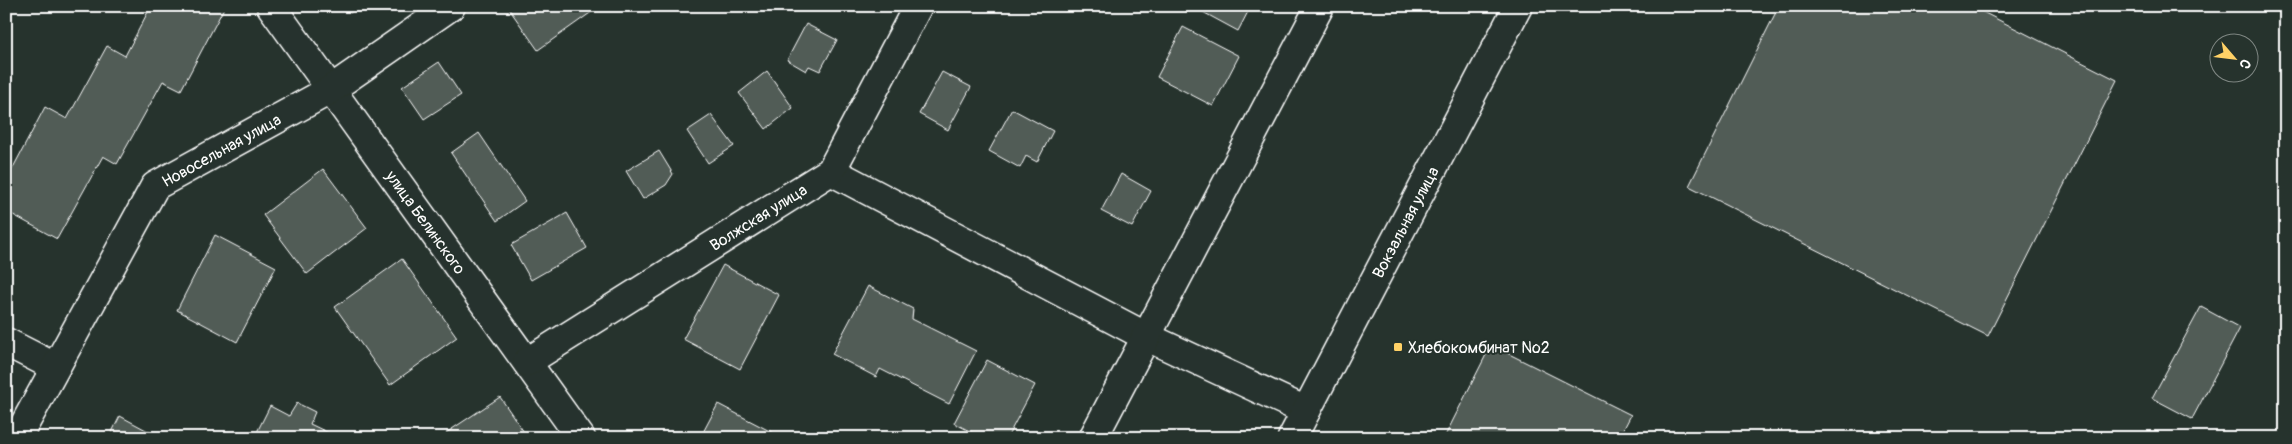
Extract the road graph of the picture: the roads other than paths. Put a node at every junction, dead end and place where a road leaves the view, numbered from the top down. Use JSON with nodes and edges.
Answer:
{"nodes":[{"id":1,"x":271,"y":6,"type":"edge"},
{"id":2,"x":451,"y":6,"type":"edge"},
{"id":3,"x":918,"y":6,"type":"edge"},
{"id":4,"x":1320,"y":6,"type":"edge"},
{"id":5,"x":1518,"y":6,"type":"edge"},
{"id":6,"x":330,"y":90,"type":"junction"},
{"id":7,"x":831,"y":171,"type":"junction"},
{"id":8,"x":1145,"y":336,"type":"junction"},
{"id":9,"x":6,"y":342,"type":"edge"},
{"id":10,"x":527,"y":362,"type":"junction"},
{"id":11,"x":55,"y":367,"type":"junction"},
{"id":12,"x":1306,"y":411,"type":"junction"},
{"id":13,"x":17,"y":438,"type":"edge"},
{"id":14,"x":581,"y":438,"type":"edge"},
{"id":15,"x":1093,"y":438,"type":"edge"},
{"id":16,"x":1292,"y":438,"type":"edge"}],
"edges":[{"from":1,"to":6,"type":"street","name":"улица Белинского"},
{"from":2,"to":6,"type":"street","name":"Новосельная улица"},
{"from":3,"to":7,"type":"street"},
{"from":4,"to":8,"type":"street"},
{"from":5,"to":12,"type":"street","name":"Вокзальная улица"},
{"from":6,"to":10,"type":"street","name":"улица Белинского"},
{"from":6,"to":11,"type":"street","name":"Новосельная улица"},
{"from":7,"to":8,"type":"street"},
{"from":7,"to":10,"type":"street","name":"Волжская улица"},
{"from":8,"to":12,"type":"street"},
{"from":8,"to":15,"type":"street"},
{"from":9,"to":11,"type":"street"},
{"from":10,"to":14,"type":"street","name":"улица Белинского"},
{"from":11,"to":13,"type":"street","name":"Новосельная улица"},
{"from":12,"to":16,"type":"street","name":"Вокзальная улица"}]}
